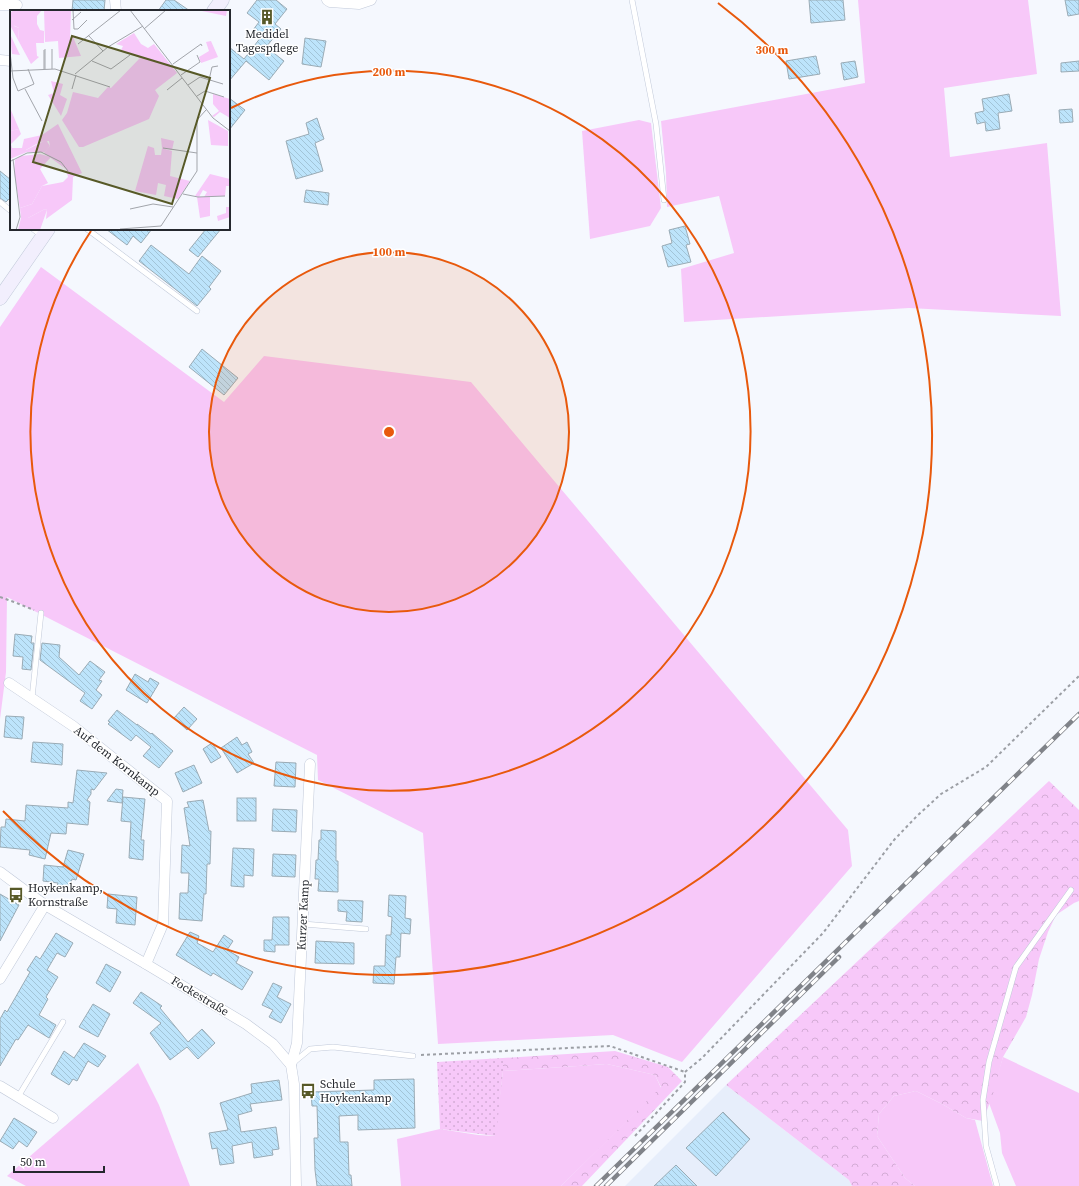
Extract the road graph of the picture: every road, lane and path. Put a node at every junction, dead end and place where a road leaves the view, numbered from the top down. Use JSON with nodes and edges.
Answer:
{"nodes":[{"id":1,"x":222,"y":0,"type":"edge"},
{"id":2,"x":327,"y":0,"type":"edge"},
{"id":3,"x":371,"y":0,"type":"edge"},
{"id":4,"x":632,"y":0,"type":"edge"},
{"id":5,"x":0,"y":5,"type":"edge"},
{"id":6,"x":17,"y":5,"type":"edge"},
{"id":7,"x":215,"y":10,"type":"edge"},
{"id":8,"x":0,"y":60,"type":"edge"},
{"id":9,"x":10,"y":61,"type":"edge"},
{"id":10,"x":664,"y":200,"type":"dead end"},
{"id":11,"x":0,"y":202,"type":"edge"},
{"id":12,"x":10,"y":210,"type":"edge"},
{"id":13,"x":89,"y":230,"type":"edge"},
{"id":14,"x":41,"y":232,"type":"edge"},
{"id":15,"x":0,"y":298,"type":"edge"},
{"id":16,"x":197,"y":311,"type":"dead end"},
{"id":17,"x":0,"y":597,"type":"edge"},
{"id":18,"x":41,"y":613,"type":"joint"},
{"id":19,"x":1079,"y":676,"type":"edge"},
{"id":20,"x":9,"y":683,"type":"dead end"},
{"id":21,"x":32,"y":698,"type":"junction"},
{"id":22,"x":310,"y":764,"type":"dead end"},
{"id":23,"x":0,"y":872,"type":"edge"},
{"id":24,"x":1071,"y":890,"type":"dead end"},
{"id":25,"x":45,"y":905,"type":"junction"},
{"id":26,"x":302,"y":924,"type":"junction"},
{"id":27,"x":366,"y":930,"type":"dead end"},
{"id":28,"x":146,"y":964,"type":"junction"},
{"id":29,"x":0,"y":979,"type":"edge"},
{"id":30,"x":63,"y":1022,"type":"dead end"},
{"id":31,"x":413,"y":1056,"type":"joint"},
{"id":32,"x":291,"y":1065,"type":"junction"},
{"id":33,"x":685,"y":1072,"type":"junction"},
{"id":34,"x":0,"y":1086,"type":"edge"},
{"id":35,"x":18,"y":1097,"type":"junction"},
{"id":36,"x":52,"y":1118,"type":"dead end"},
{"id":37,"x":635,"y":1136,"type":"dead end"},
{"id":38,"x":296,"y":1186,"type":"edge"},
{"id":39,"x":997,"y":1186,"type":"edge"}],
"edges":[{"from":1,"to":7,"type":"main road"},
{"from":2,"to":3,"type":"street"},
{"from":4,"to":10,"type":"lane"},
{"from":5,"to":6,"type":"street"},
{"from":8,"to":9,"type":"street"},
{"from":11,"to":12,"type":"lane"},
{"from":13,"to":16,"type":"lane"},
{"from":14,"to":15,"type":"main road"},
{"from":17,"to":18,"type":"path"},
{"from":18,"to":21,"type":"lane"},
{"from":19,"to":33,"type":"path"},
{"from":20,"to":21,"type":"street","name":"Auf dem Kornkamp"},
{"from":21,"to":28,"type":"street","name":"Auf dem Kornkamp"},
{"from":22,"to":26,"type":"street","name":"Kurzer Kamp"},
{"from":23,"to":25,"type":"street","name":"Fockestraße"},
{"from":24,"to":39,"type":"lane"},
{"from":25,"to":28,"type":"street","name":"Fockestraße"},
{"from":25,"to":29,"type":"street"},
{"from":26,"to":27,"type":"lane"},
{"from":26,"to":32,"type":"street","name":"Kurzer Kamp"},
{"from":28,"to":32,"type":"street","name":"Fockestraße"},
{"from":30,"to":35,"type":"lane"},
{"from":31,"to":32,"type":"lane"},
{"from":31,"to":33,"type":"path"},
{"from":32,"to":38,"type":"street"},
{"from":33,"to":37,"type":"path"},
{"from":34,"to":35,"type":"street"},
{"from":35,"to":36,"type":"street"}]}
